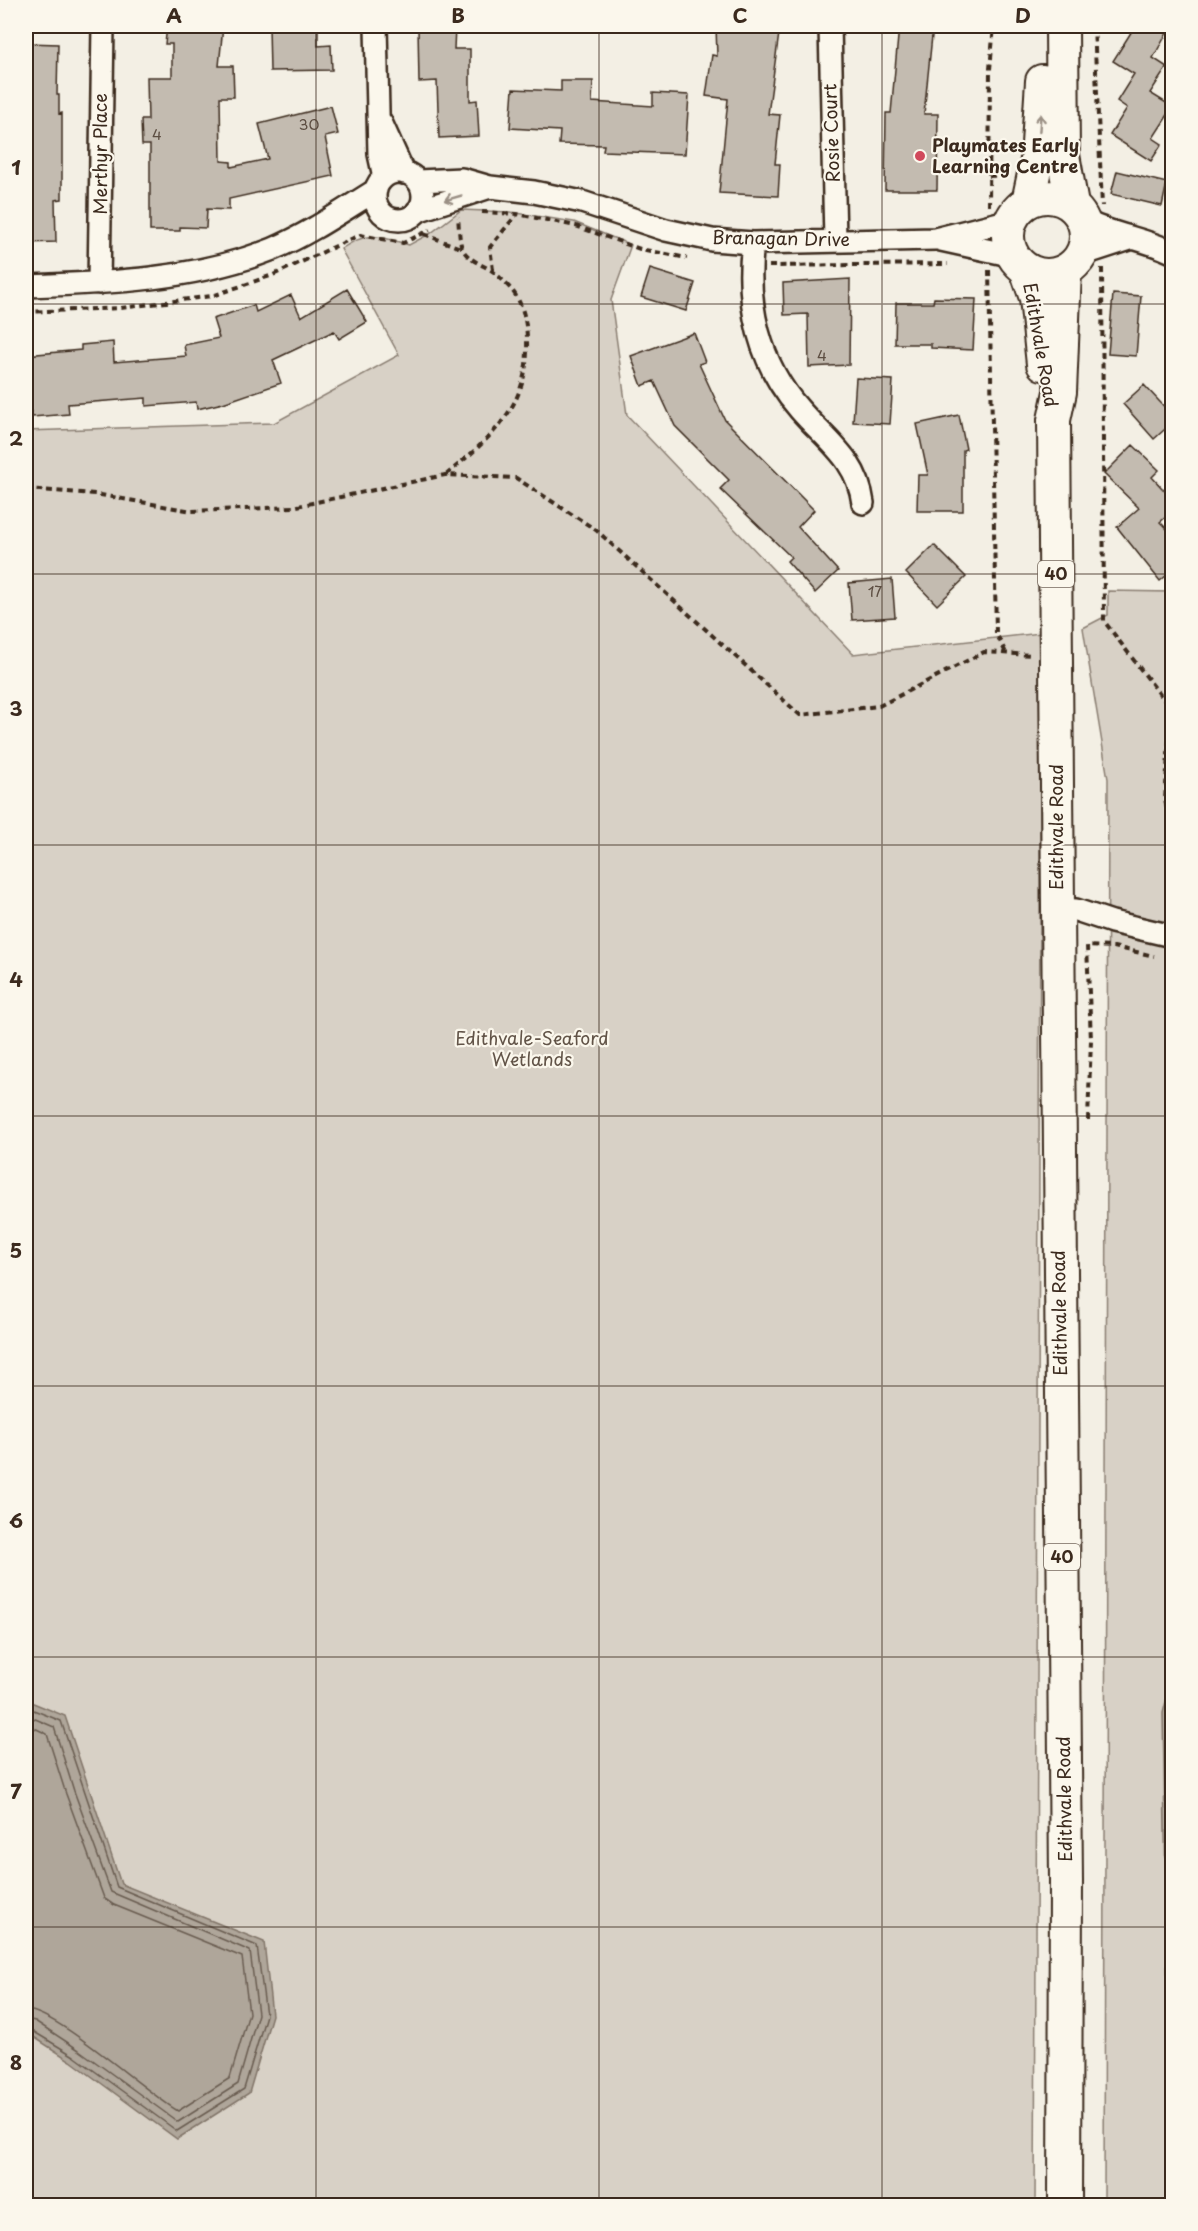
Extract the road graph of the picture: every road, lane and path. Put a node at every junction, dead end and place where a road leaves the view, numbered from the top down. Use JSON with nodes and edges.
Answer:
{"nodes":[{"id":1,"x":103,"y":26,"type":"edge"},
{"id":2,"x":376,"y":26,"type":"edge"},
{"id":3,"x":830,"y":26,"type":"edge"},
{"id":4,"x":994,"y":26,"type":"edge"},
{"id":5,"x":1041,"y":26,"type":"edge"},
{"id":6,"x":1062,"y":26,"type":"edge"},
{"id":7,"x":1094,"y":26,"type":"edge"},
{"id":8,"x":392,"y":186,"type":"junction"},
{"id":9,"x":490,"y":187,"type":"junction"},
{"id":10,"x":457,"y":211,"type":"dead end"},
{"id":11,"x":414,"y":214,"type":"junction"},
{"id":12,"x":1010,"y":216,"type":"junction"},
{"id":13,"x":1084,"y":238,"type":"junction"},
{"id":14,"x":935,"y":239,"type":"junction"},
{"id":15,"x":835,"y":240,"type":"junction"},
{"id":16,"x":753,"y":243,"type":"junction"},
{"id":17,"x":463,"y":249,"type":"junction"},
{"id":18,"x":1173,"y":252,"type":"edge"},
{"id":19,"x":1010,"y":259,"type":"junction"},
{"id":20,"x":698,"y":260,"type":"dead end"},
{"id":21,"x":955,"y":264,"type":"dead end"},
{"id":22,"x":763,"y":266,"type":"dead end"},
{"id":23,"x":493,"y":271,"type":"junction"},
{"id":24,"x":99,"y":283,"type":"junction"},
{"id":25,"x":26,"y":286,"type":"edge"},
{"id":26,"x":1054,"y":420,"type":"junction"},
{"id":27,"x":446,"y":476,"type":"junction"},
{"id":28,"x":26,"y":489,"type":"edge"},
{"id":29,"x":863,"y":503,"type":"dead end"},
{"id":30,"x":1173,"y":831,"type":"edge"},
{"id":31,"x":1057,"y":909,"type":"junction"},
{"id":32,"x":1173,"y":936,"type":"edge"},
{"id":33,"x":1160,"y":957,"type":"dead end"},
{"id":34,"x":1088,"y":1132,"type":"dead end"},
{"id":35,"x":1065,"y":2205,"type":"edge"}],
"edges":[{"from":1,"to":24,"type":"street","name":"Merthyr Place"},
{"from":2,"to":8,"type":"street"},
{"from":3,"to":15,"type":"street","name":"Rosie Court"},
{"from":4,"to":12,"type":"path"},
{"from":12,"to":5,"type":"highway","number":"40","one_way":true},
{"from":6,"to":13,"type":"highway","name":"Edithvale Road","number":"40"},
{"from":7,"to":13,"type":"path"},
{"from":8,"to":9,"type":"street","name":"Branagan Drive"},
{"from":8,"to":11,"type":"street"},
{"from":8,"to":11,"type":"street"},
{"from":8,"to":24,"type":"street","name":"Branagan Drive"},
{"from":9,"to":11,"type":"street","name":"Branagan Drive","one_way":true},
{"from":9,"to":16,"type":"street","name":"Branagan Drive"},
{"from":10,"to":17,"type":"path"},
{"from":11,"to":17,"type":"path"},
{"from":12,"to":13,"type":"highway"},
{"from":12,"to":14,"type":"street","name":"Branagan Drive"},
{"from":12,"to":19,"type":"highway","number":"40"},
{"from":13,"to":18,"type":"street"},
{"from":13,"to":19,"type":"highway"},
{"from":13,"to":26,"type":"highway","name":"Edithvale Road","number":"40"},
{"from":13,"to":30,"type":"path"},
{"from":14,"to":15,"type":"street","name":"Branagan Drive"},
{"from":14,"to":19,"type":"street","name":"Branagan Drive"},
{"from":15,"to":16,"type":"street","name":"Branagan Drive"},
{"from":16,"to":29,"type":"street"},
{"from":17,"to":23,"type":"path"},
{"from":19,"to":26,"type":"highway","name":"Edithvale Road","number":"40"},
{"from":19,"to":27,"type":"path"},
{"from":20,"to":23,"type":"path"},
{"from":21,"to":22,"type":"path"},
{"from":23,"to":27,"type":"path"},
{"from":24,"to":25,"type":"street","name":"Branagan Drive"},
{"from":26,"to":31,"type":"highway","name":"Edithvale Road","number":"40"},
{"from":27,"to":28,"type":"path"},
{"from":31,"to":32,"type":"street"},
{"from":31,"to":35,"type":"highway","name":"Edithvale Road","number":"40"},
{"from":33,"to":34,"type":"path"}]}
